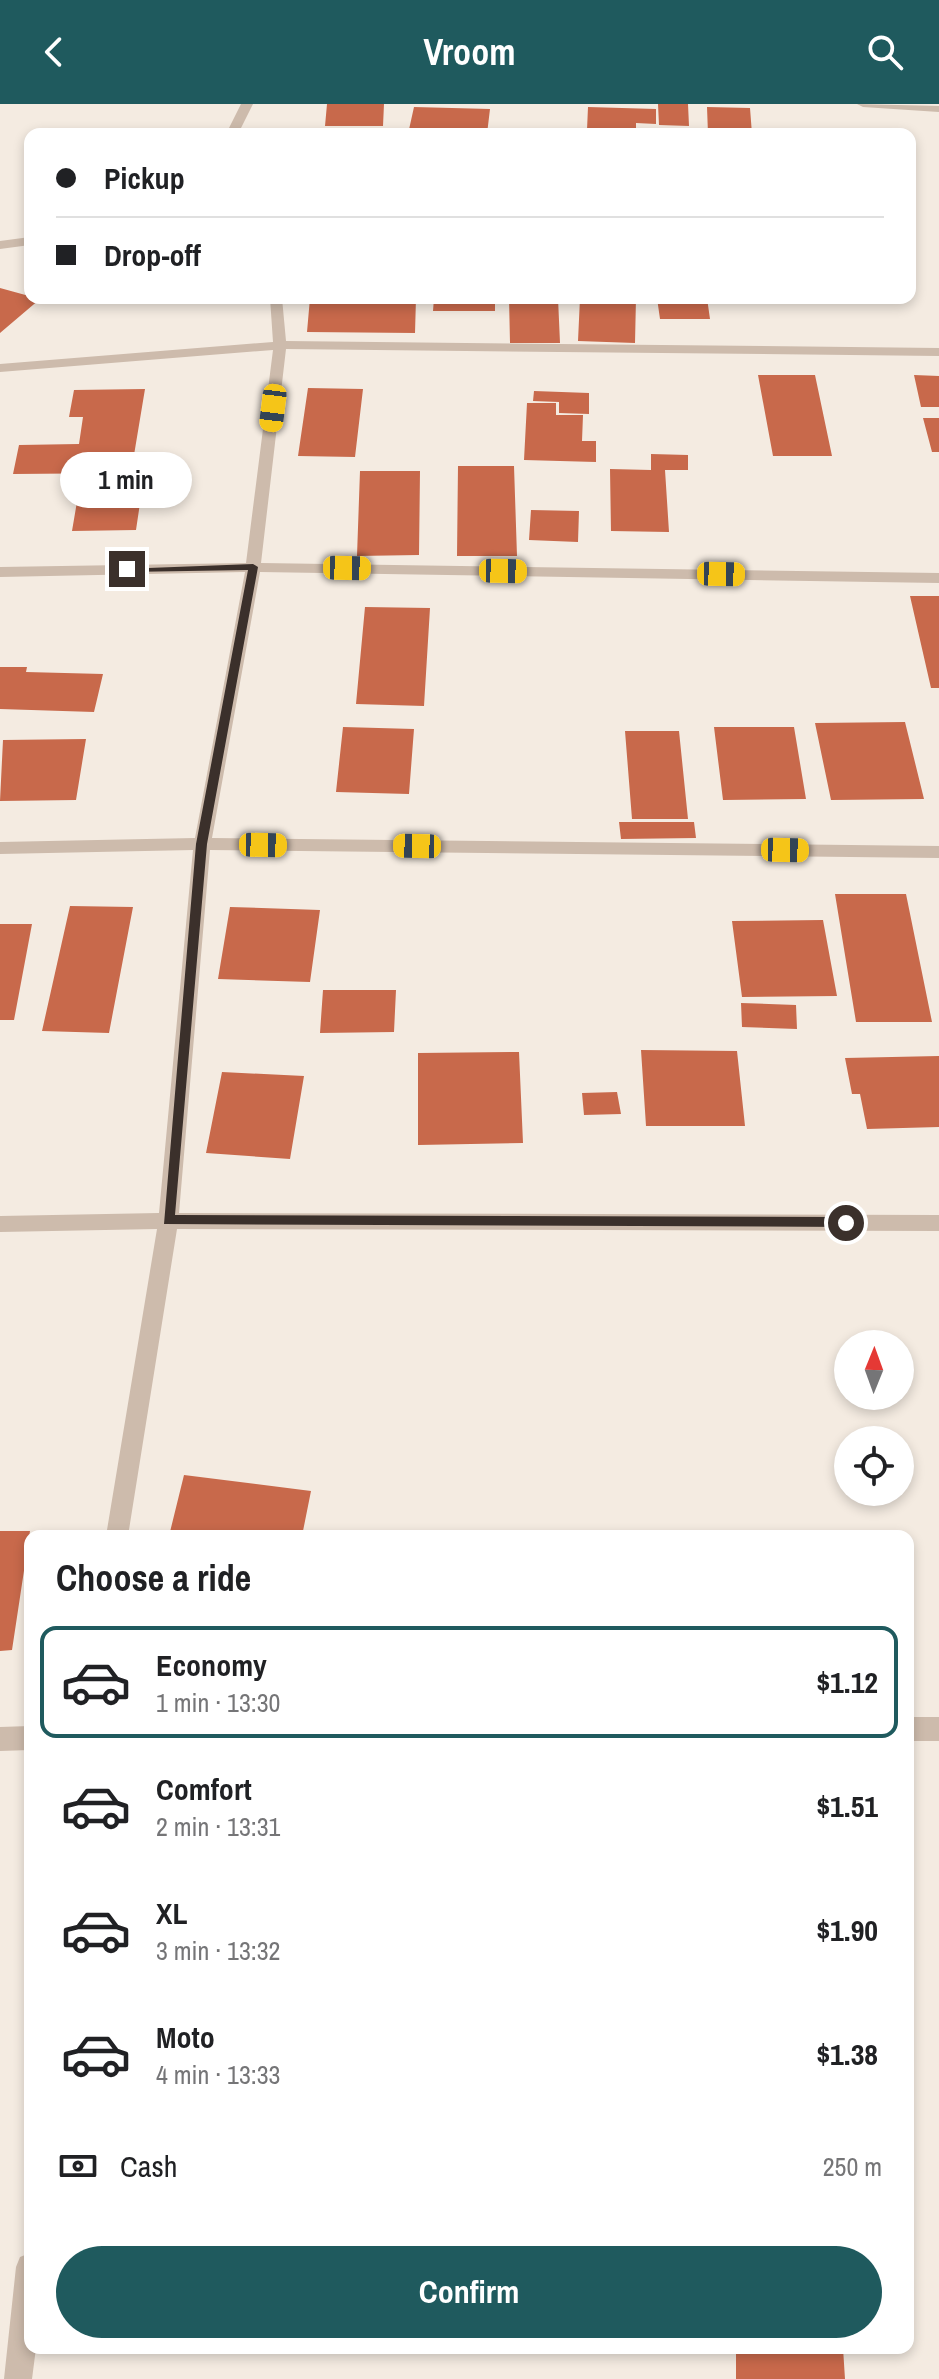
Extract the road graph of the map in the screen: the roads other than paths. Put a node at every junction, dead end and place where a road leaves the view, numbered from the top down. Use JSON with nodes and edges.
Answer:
{"nodes":[{"id":1,"x":247,"y":104,"type":"edge"},
{"id":2,"x":863,"y":104,"type":"edge"},
{"id":3,"x":939,"y":109,"type":"edge"},
{"id":4,"x":235,"y":128,"type":"edge"},
{"id":5,"x":24,"y":242,"type":"edge"},
{"id":6,"x":0,"y":245,"type":"edge"},
{"id":7,"x":277,"y":304,"type":"edge"},
{"id":8,"x":280,"y":345,"type":"junction"},
{"id":9,"x":939,"y":352,"type":"edge"},
{"id":10,"x":0,"y":368,"type":"edge"},
{"id":11,"x":253,"y":567,"type":"junction"},
{"id":12,"x":0,"y":572,"type":"edge"},
{"id":13,"x":939,"y":578,"type":"edge"},
{"id":14,"x":202,"y":844,"type":"junction"},
{"id":15,"x":0,"y":848,"type":"edge"},
{"id":16,"x":939,"y":852,"type":"edge"},
{"id":17,"x":168,"y":1221,"type":"junction"},
{"id":18,"x":939,"y":1223,"type":"edge"},
{"id":19,"x":0,"y":1224,"type":"edge"},
{"id":20,"x":118,"y":1530,"type":"edge"},
{"id":21,"x":914,"y":1729,"type":"edge"},
{"id":22,"x":939,"y":1729,"type":"edge"},
{"id":23,"x":24,"y":1738,"type":"edge"},
{"id":24,"x":0,"y":1739,"type":"edge"},
{"id":25,"x":24,"y":2323,"type":"edge"},
{"id":26,"x":18,"y":2379,"type":"edge"}],
"edges":[{"from":1,"to":4,"type":"street"},
{"from":2,"to":3,"type":"street"},
{"from":5,"to":6,"type":"street"},
{"from":7,"to":8,"type":"street"},
{"from":8,"to":9,"type":"street"},
{"from":8,"to":10,"type":"street"},
{"from":8,"to":11,"type":"street"},
{"from":11,"to":12,"type":"street"},
{"from":11,"to":13,"type":"street"},
{"from":11,"to":14,"type":"street"},
{"from":14,"to":15,"type":"street"},
{"from":14,"to":16,"type":"street"},
{"from":14,"to":17,"type":"street"},
{"from":17,"to":18,"type":"street"},
{"from":17,"to":19,"type":"street"},
{"from":17,"to":20,"type":"street"},
{"from":21,"to":22,"type":"street"},
{"from":23,"to":24,"type":"street"},
{"from":25,"to":26,"type":"street"}]}
